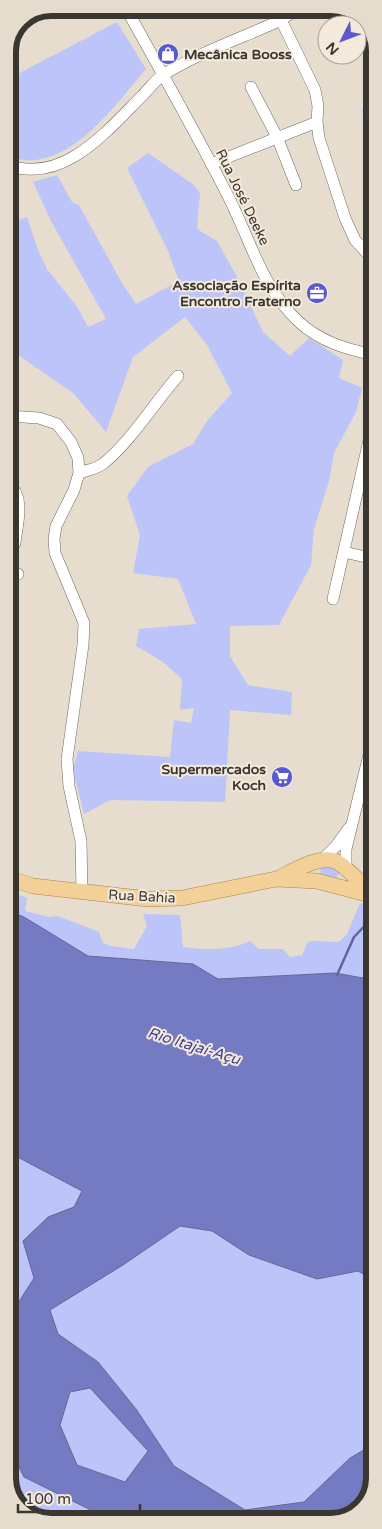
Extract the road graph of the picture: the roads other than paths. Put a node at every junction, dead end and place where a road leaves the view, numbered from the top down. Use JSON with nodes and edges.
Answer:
{"nodes":[{"id":1,"x":130,"y":16,"type":"edge"},
{"id":2,"x":287,"y":16,"type":"edge"},
{"id":3,"x":281,"y":20,"type":"junction"},
{"id":4,"x":163,"y":75,"type":"junction"},
{"id":5,"x":251,"y":87,"type":"dead end"},
{"id":6,"x":317,"y":122,"type":"junction"},
{"id":7,"x":277,"y":137,"type":"junction"},
{"id":8,"x":211,"y":164,"type":"junction"},
{"id":9,"x":16,"y":167,"type":"edge"},
{"id":10,"x":296,"y":185,"type":"dead end"},
{"id":11,"x":366,"y":252,"type":"edge"},
{"id":12,"x":366,"y":353,"type":"edge"},
{"id":13,"x":178,"y":376,"type":"dead end"},
{"id":14,"x":16,"y":417,"type":"edge"},
{"id":15,"x":366,"y":453,"type":"edge"},
{"id":16,"x":79,"y":473,"type":"junction"},
{"id":17,"x":16,"y":492,"type":"edge"},
{"id":18,"x":16,"y":528,"type":"edge"},
{"id":19,"x":344,"y":552,"type":"junction"},
{"id":20,"x":366,"y":557,"type":"edge"},
{"id":21,"x":333,"y":599,"type":"dead end"},
{"id":22,"x":366,"y":766,"type":"edge"},
{"id":23,"x":352,"y":823,"type":"junction"},
{"id":24,"x":320,"y":861,"type":"junction"},
{"id":25,"x":346,"y":870,"type":"junction"},
{"id":26,"x":276,"y":879,"type":"junction"},
{"id":27,"x":16,"y":881,"type":"edge"},
{"id":28,"x":317,"y":881,"type":"junction"},
{"id":29,"x":339,"y":886,"type":"junction"},
{"id":30,"x":366,"y":889,"type":"edge"},
{"id":31,"x":82,"y":893,"type":"junction"},
{"id":32,"x":366,"y":894,"type":"edge"}],
"edges":[{"from":1,"to":4,"type":"street","name":"Rua José Deeke"},
{"from":2,"to":3,"type":"street"},
{"from":3,"to":4,"type":"street"},
{"from":3,"to":6,"type":"street"},
{"from":4,"to":8,"type":"street","name":"Rua José Deeke"},
{"from":4,"to":9,"type":"street"},
{"from":5,"to":7,"type":"street"},
{"from":6,"to":7,"type":"street"},
{"from":6,"to":11,"type":"street"},
{"from":7,"to":8,"type":"street"},
{"from":7,"to":10,"type":"street"},
{"from":8,"to":12,"type":"street","name":"Rua José Deeke"},
{"from":13,"to":16,"type":"street"},
{"from":14,"to":16,"type":"street"},
{"from":15,"to":19,"type":"street"},
{"from":16,"to":31,"type":"street"},
{"from":17,"to":18,"type":"street"},
{"from":19,"to":20,"type":"street"},
{"from":19,"to":21,"type":"street"},
{"from":22,"to":23,"type":"street"},
{"from":23,"to":24,"type":"street"},
{"from":23,"to":25,"type":"street"},
{"from":24,"to":25,"type":"main road","name":"Rua Bahia"},
{"from":24,"to":26,"type":"main road","name":"Rua Bahia"},
{"from":24,"to":28,"type":"main road"},
{"from":25,"to":29,"type":"main road"},
{"from":25,"to":30,"type":"main road","name":"Rua Bahia"},
{"from":26,"to":28,"type":"main road","name":"Rua Bahia"},
{"from":26,"to":31,"type":"main road","name":"Rua Bahia"},
{"from":27,"to":31,"type":"main road","name":"Rua Bahia"},
{"from":28,"to":29,"type":"main road","name":"Rua Bahia"},
{"from":29,"to":32,"type":"main road","name":"Rua Bahia"}]}
